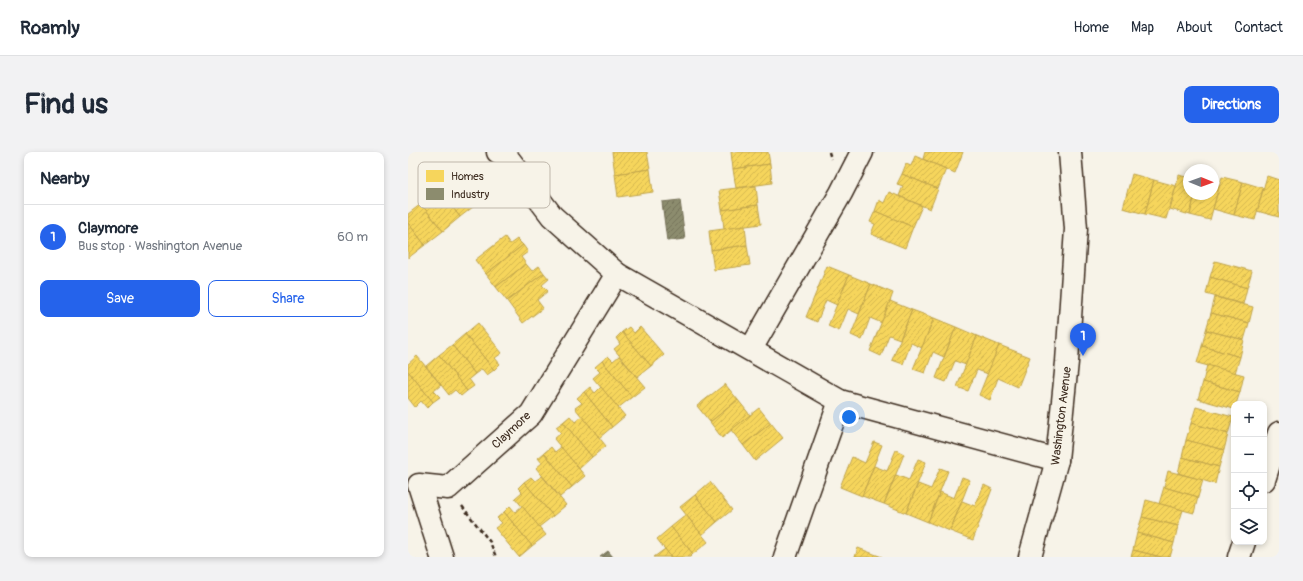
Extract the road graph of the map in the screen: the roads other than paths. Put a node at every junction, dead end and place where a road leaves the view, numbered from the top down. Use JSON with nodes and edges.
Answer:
{"nodes":[{"id":1,"x":862,"y":152,"type":"edge"},
{"id":2,"x":1070,"y":152,"type":"edge"},
{"id":3,"x":505,"y":154,"type":"edge"},
{"id":4,"x":511,"y":162,"type":"edge"},
{"id":5,"x":546,"y":208,"type":"edge"},
{"id":6,"x":617,"y":274,"type":"junction"},
{"id":7,"x":752,"y":349,"type":"junction"},
{"id":8,"x":840,"y":401,"type":"junction"},
{"id":9,"x":1279,"y":434,"type":"edge"},
{"id":10,"x":1056,"y":460,"type":"junction"},
{"id":11,"x":1266,"y":473,"type":"edge"},
{"id":12,"x":1243,"y":545,"type":"edge"},
{"id":13,"x":442,"y":557,"type":"edge"},
{"id":14,"x":785,"y":557,"type":"edge"},
{"id":15,"x":1030,"y":557,"type":"edge"},
{"id":16,"x":1239,"y":557,"type":"edge"}],
"edges":[{"from":1,"to":7,"type":"street"},
{"from":2,"to":10,"type":"street","name":"Washington Avenue"},
{"from":3,"to":4,"type":"street"},
{"from":5,"to":6,"type":"street"},
{"from":6,"to":7,"type":"street"},
{"from":6,"to":13,"type":"street","name":"Claymore"},
{"from":7,"to":8,"type":"street"},
{"from":8,"to":10,"type":"street"},
{"from":8,"to":14,"type":"street"},
{"from":9,"to":11,"type":"street"},
{"from":10,"to":15,"type":"street","name":"Washington Avenue"},
{"from":12,"to":16,"type":"street"}]}
